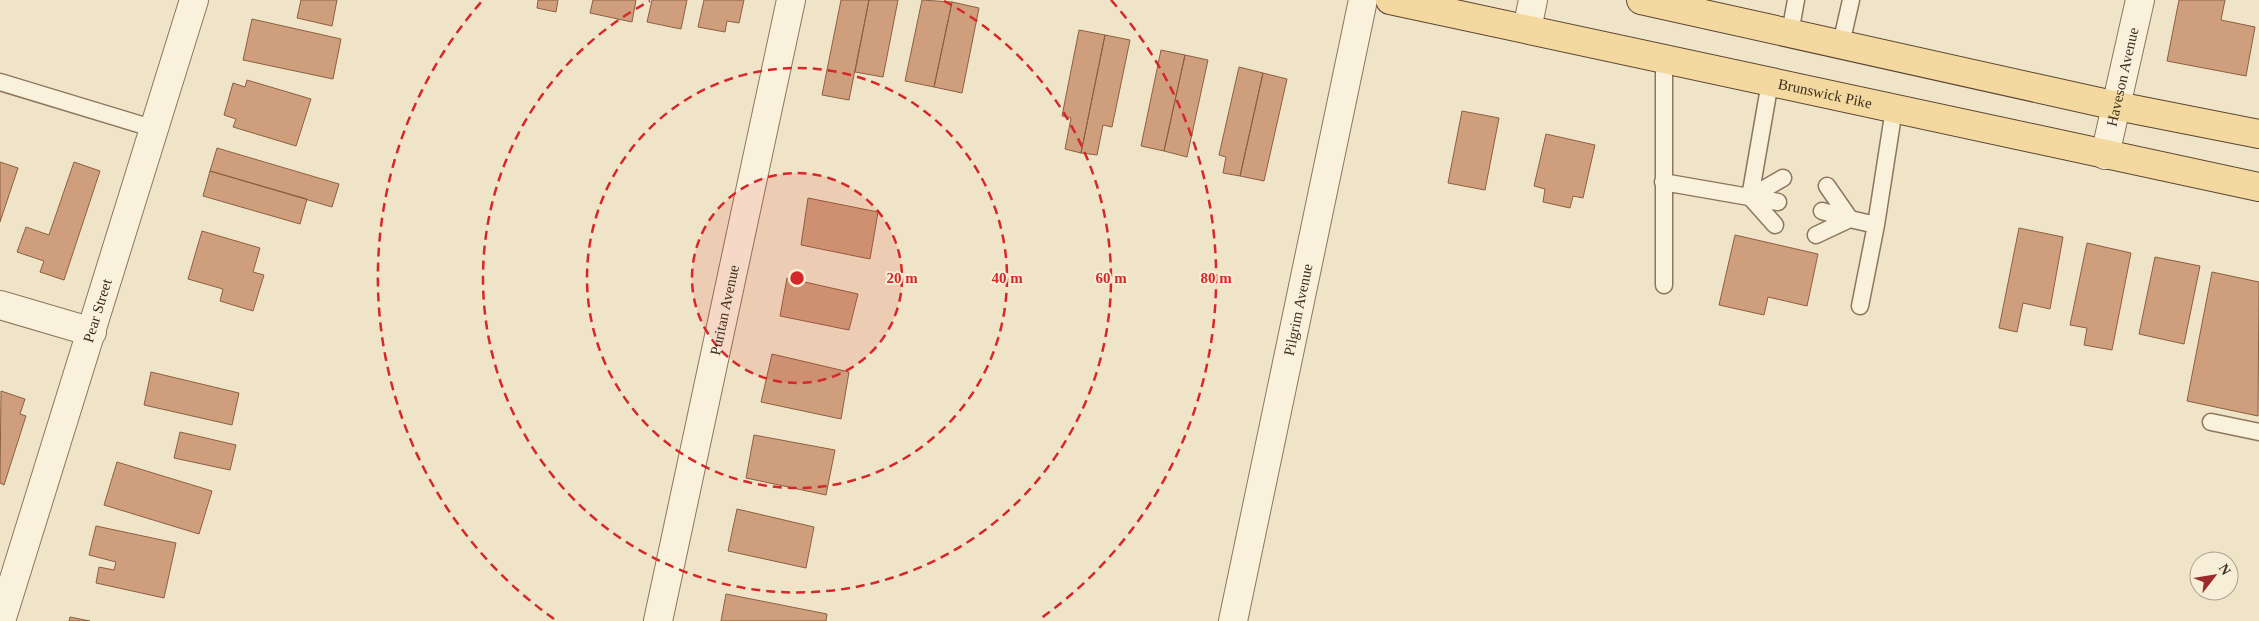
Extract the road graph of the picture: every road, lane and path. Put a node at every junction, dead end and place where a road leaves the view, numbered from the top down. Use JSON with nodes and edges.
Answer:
{"nodes":[{"id":1,"x":194,"y":0,"type":"edge"},
{"id":2,"x":791,"y":0,"type":"edge"},
{"id":3,"x":1363,"y":0,"type":"edge"},
{"id":4,"x":1390,"y":0,"type":"edge"},
{"id":5,"x":1533,"y":0,"type":"edge"},
{"id":6,"x":1641,"y":0,"type":"edge"},
{"id":7,"x":1796,"y":0,"type":"edge"},
{"id":8,"x":1851,"y":0,"type":"edge"},
{"id":9,"x":2140,"y":0,"type":"edge"},
{"id":10,"x":1527,"y":29,"type":"junction"},
{"id":11,"x":1790,"y":34,"type":"junction"},
{"id":12,"x":1840,"y":44,"type":"junction"},
{"id":13,"x":1664,"y":59,"type":"junction"},
{"id":14,"x":0,"y":82,"type":"edge"},
{"id":15,"x":1770,"y":82,"type":"junction"},
{"id":16,"x":2117,"y":106,"type":"junction"},
{"id":17,"x":1894,"y":109,"type":"junction"},
{"id":18,"x":155,"y":129,"type":"junction"},
{"id":19,"x":2259,"y":134,"type":"edge"},
{"id":20,"x":2105,"y":154,"type":"junction"},
{"id":21,"x":1783,"y":178,"type":"dead end"},
{"id":22,"x":1663,"y":182,"type":"junction"},
{"id":23,"x":1826,"y":186,"type":"dead end"},
{"id":24,"x":2259,"y":187,"type":"edge"},
{"id":25,"x":1750,"y":197,"type":"junction"},
{"id":26,"x":1778,"y":202,"type":"dead end"},
{"id":27,"x":1822,"y":211,"type":"dead end"},
{"id":28,"x":1850,"y":219,"type":"junction"},
{"id":29,"x":1775,"y":225,"type":"dead end"},
{"id":30,"x":1876,"y":225,"type":"junction"},
{"id":31,"x":1816,"y":235,"type":"dead end"},
{"id":32,"x":1664,"y":285,"type":"dead end"},
{"id":33,"x":0,"y":305,"type":"edge"},
{"id":34,"x":1860,"y":306,"type":"dead end"},
{"id":35,"x":92,"y":332,"type":"junction"},
{"id":36,"x":2211,"y":422,"type":"dead end"},
{"id":37,"x":2259,"y":432,"type":"edge"},
{"id":38,"x":1,"y":621,"type":"edge"},
{"id":39,"x":658,"y":621,"type":"edge"},
{"id":40,"x":1232,"y":621,"type":"edge"}],
"edges":[{"from":1,"to":18,"type":"street","name":"Pear Street"},
{"from":2,"to":39,"type":"street","name":"Puritan Avenue"},
{"from":3,"to":40,"type":"street","name":"Pilgrim Avenue"},
{"from":4,"to":10,"type":"main road","name":"Brunswick Pike"},
{"from":5,"to":10,"type":"street"},
{"from":6,"to":11,"type":"main road"},
{"from":7,"to":11,"type":"lane"},
{"from":8,"to":12,"type":"lane"},
{"from":9,"to":16,"type":"street","name":"Haveson Avenue"},
{"from":10,"to":13,"type":"main road","name":"Brunswick Pike"},
{"from":11,"to":12,"type":"main road"},
{"from":12,"to":16,"type":"main road"},
{"from":13,"to":15,"type":"main road","name":"Brunswick Pike"},
{"from":13,"to":22,"type":"lane"},
{"from":14,"to":18,"type":"lane"},
{"from":15,"to":17,"type":"main road","name":"Brunswick Pike"},
{"from":15,"to":25,"type":"lane"},
{"from":16,"to":19,"type":"main road"},
{"from":16,"to":20,"type":"street","name":"Haveson Avenue"},
{"from":17,"to":20,"type":"main road","name":"Brunswick Pike"},
{"from":17,"to":30,"type":"lane"},
{"from":18,"to":35,"type":"street","name":"Pear Street"},
{"from":20,"to":24,"type":"main road","name":"Brunswick Pike"},
{"from":21,"to":25,"type":"lane"},
{"from":22,"to":25,"type":"lane"},
{"from":22,"to":32,"type":"lane"},
{"from":23,"to":28,"type":"lane"},
{"from":25,"to":26,"type":"lane"},
{"from":25,"to":29,"type":"lane"},
{"from":27,"to":28,"type":"lane"},
{"from":28,"to":30,"type":"lane"},
{"from":28,"to":31,"type":"lane"},
{"from":30,"to":34,"type":"lane"},
{"from":33,"to":35,"type":"street"},
{"from":35,"to":38,"type":"street","name":"Pear Street"},
{"from":36,"to":37,"type":"lane"}]}
